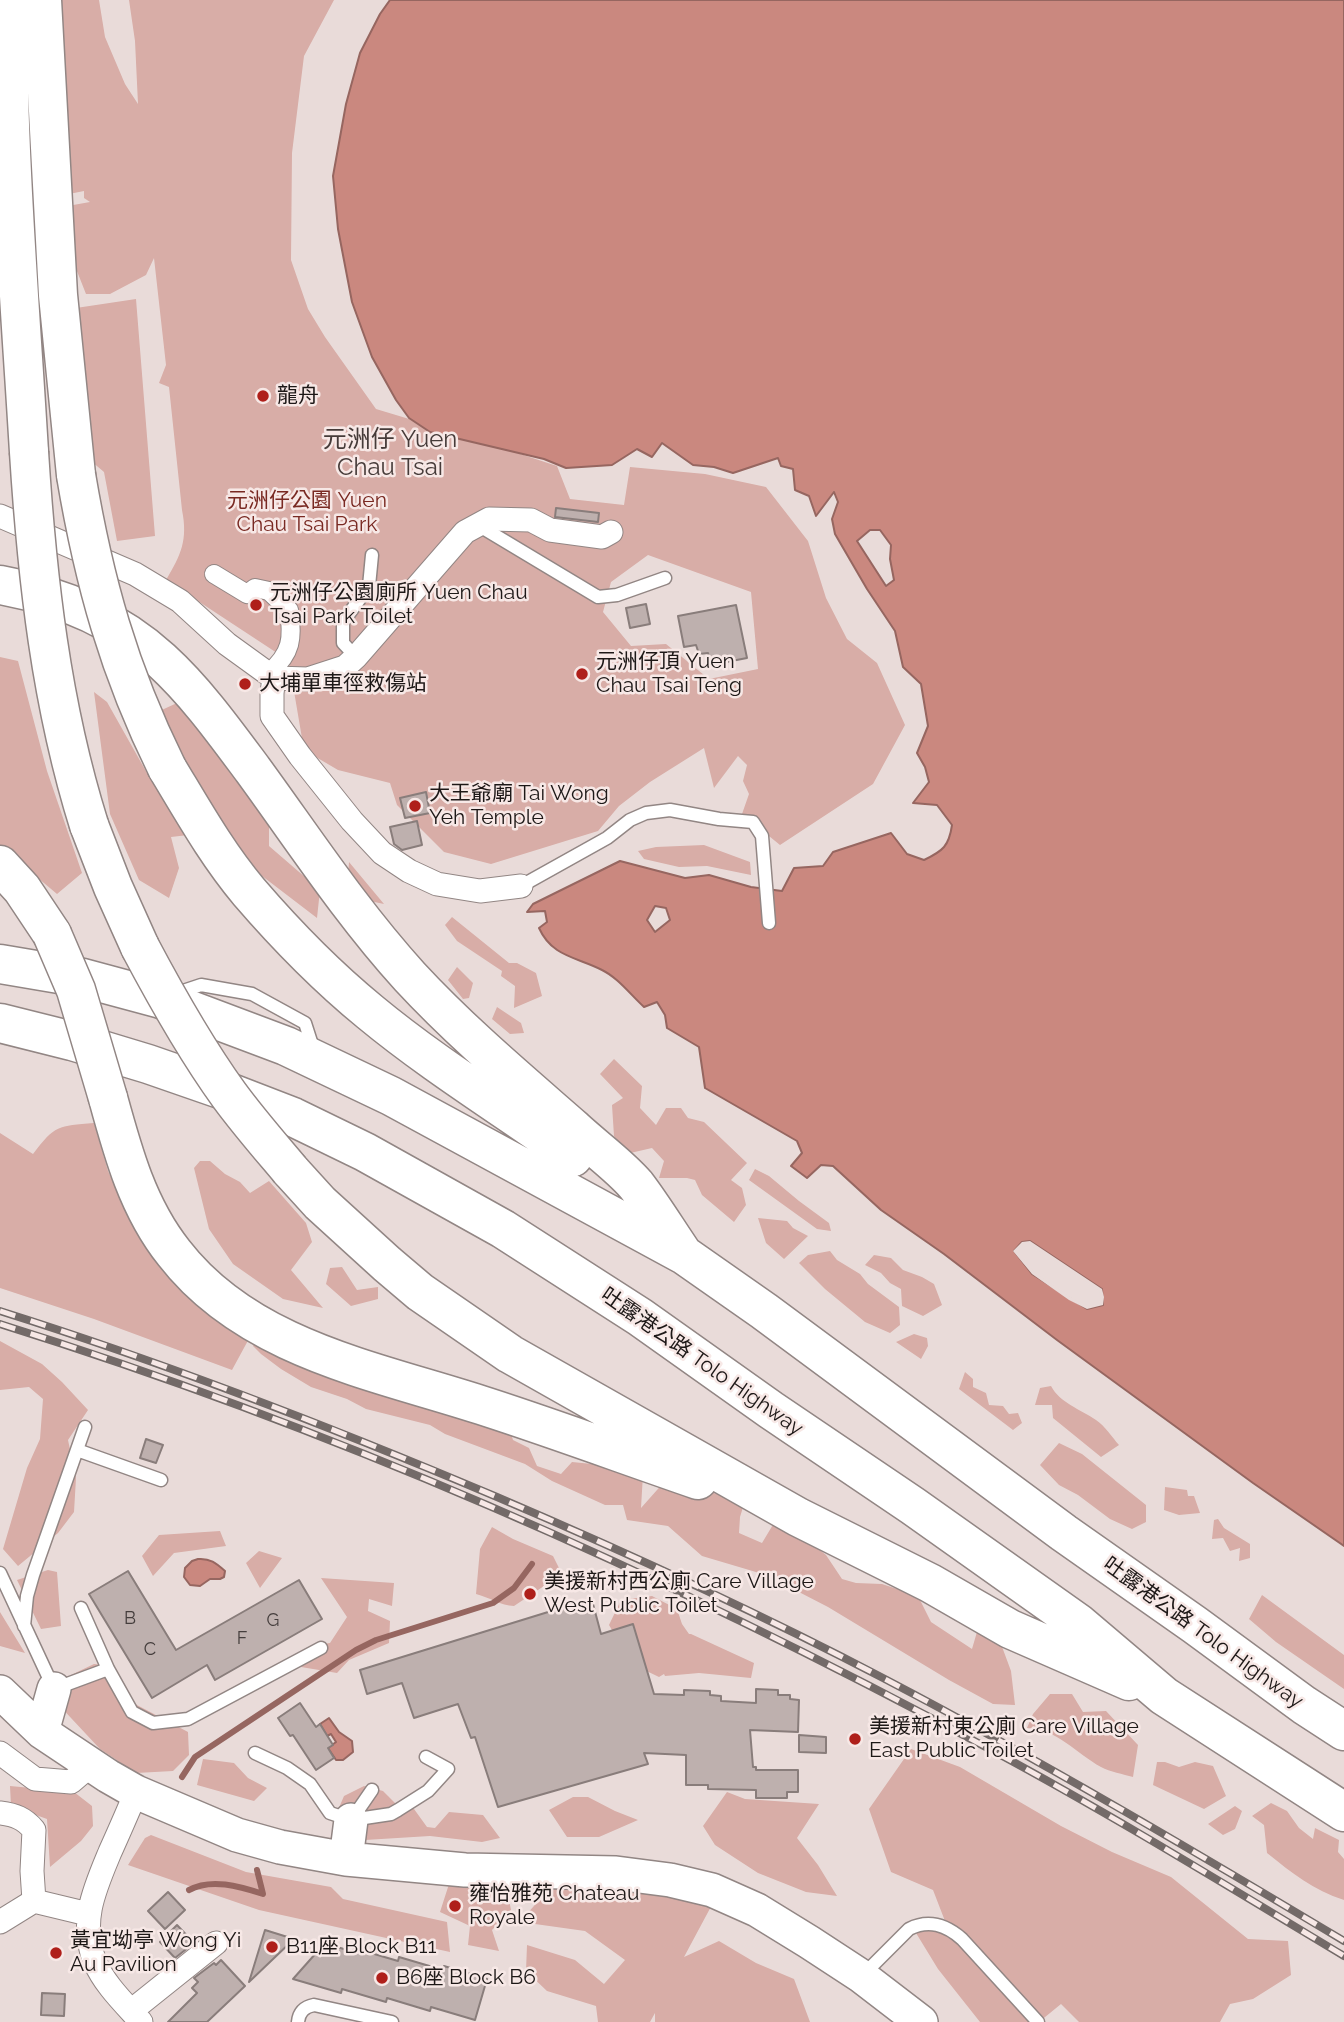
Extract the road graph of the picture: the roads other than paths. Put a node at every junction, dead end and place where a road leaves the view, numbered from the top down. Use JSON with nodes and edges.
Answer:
{"nodes":[{"id":1,"x":8,"y":0,"type":"edge"},
{"id":2,"x":42,"y":0,"type":"edge"},
{"id":3,"x":0,"y":516,"type":"edge"},
{"id":4,"x":478,"y":525,"type":"junction"},
{"id":5,"x":611,"y":533,"type":"dead end"},
{"id":6,"x":372,"y":555,"type":"dead end"},
{"id":7,"x":215,"y":574,"type":"dead end"},
{"id":8,"x":664,"y":578,"type":"dead end"},
{"id":9,"x":0,"y":585,"type":"edge"},
{"id":10,"x":356,"y":657,"type":"junction"},
{"id":11,"x":272,"y":676,"type":"junction"},
{"id":12,"x":0,"y":865,"type":"edge"},
{"id":13,"x":522,"y":886,"type":"joint"},
{"id":14,"x":769,"y":923,"type":"dead end"},
{"id":15,"x":0,"y":964,"type":"edge"},
{"id":16,"x":0,"y":1023,"type":"edge"},
{"id":17,"x":659,"y":1218,"type":"junction"},
{"id":18,"x":684,"y":1255,"type":"junction"},
{"id":19,"x":85,"y":1427,"type":"dead end"},
{"id":20,"x":77,"y":1450,"type":"junction"},
{"id":21,"x":161,"y":1480,"type":"dead end"},
{"id":22,"x":798,"y":1517,"type":"junction"},
{"id":23,"x":0,"y":1573,"type":"edge"},
{"id":24,"x":81,"y":1608,"type":"dead end"},
{"id":25,"x":24,"y":1626,"type":"junction"},
{"id":26,"x":321,"y":1647,"type":"dead end"},
{"id":27,"x":108,"y":1669,"type":"junction"},
{"id":28,"x":54,"y":1689,"type":"junction"},
{"id":29,"x":0,"y":1692,"type":"edge"},
{"id":30,"x":1164,"y":1696,"type":"junction"},
{"id":31,"x":1344,"y":1731,"type":"edge"},
{"id":32,"x":42,"y":1732,"type":"junction"},
{"id":33,"x":0,"y":1753,"type":"edge"},
{"id":34,"x":255,"y":1753,"type":"dead end"},
{"id":35,"x":426,"y":1757,"type":"dead end"},
{"id":36,"x":91,"y":1765,"type":"junction"},
{"id":37,"x":372,"y":1790,"type":"dead end"},
{"id":38,"x":136,"y":1792,"type":"junction"},
{"id":39,"x":1344,"y":1812,"type":"edge"},
{"id":40,"x":0,"y":1813,"type":"edge"},
{"id":41,"x":351,"y":1820,"type":"junction"},
{"id":42,"x":346,"y":1859,"type":"junction"},
{"id":43,"x":34,"y":1901,"type":"junction"},
{"id":44,"x":88,"y":1914,"type":"junction"},
{"id":45,"x":0,"y":1923,"type":"edge"},
{"id":46,"x":216,"y":1943,"type":"dead end"},
{"id":47,"x":861,"y":1976,"type":"junction"},
{"id":48,"x":136,"y":2016,"type":"edge"},
{"id":49,"x":298,"y":2022,"type":"edge"},
{"id":50,"x":392,"y":2022,"type":"edge"},
{"id":51,"x":921,"y":2022,"type":"edge"},
{"id":52,"x":1038,"y":2022,"type":"edge"}],
"edges":[{"from":1,"to":22,"type":"highway","bridge":true},
{"from":2,"to":17,"type":"highway","bridge":true},
{"from":3,"to":11,"type":"street"},
{"from":4,"to":5,"type":"street"},
{"from":4,"to":8,"type":"lane"},
{"from":4,"to":10,"type":"street"},
{"from":6,"to":10,"type":"lane"},
{"from":7,"to":11,"type":"street"},
{"from":9,"to":17,"type":"highway"},
{"from":10,"to":11,"type":"street"},
{"from":11,"to":13,"type":"street"},
{"from":12,"to":22,"type":"highway","bridge":true},
{"from":13,"to":14,"type":"lane"},
{"from":15,"to":18,"type":"highway","name":"吐露港公路 Tolo Highway"},
{"from":16,"to":30,"type":"highway","name":"吐露港公路 Tolo Highway"},
{"from":17,"to":18,"type":"highway"},
{"from":18,"to":31,"type":"highway","name":"吐露港公路 Tolo Highway"},
{"from":19,"to":20,"type":"lane"},
{"from":20,"to":21,"type":"lane"},
{"from":20,"to":25,"type":"lane"},
{"from":22,"to":30,"type":"highway"},
{"from":23,"to":25,"type":"lane"},
{"from":24,"to":27,"type":"lane"},
{"from":25,"to":28,"type":"lane"},
{"from":26,"to":27,"type":"lane"},
{"from":27,"to":28,"type":"lane"},
{"from":28,"to":32,"type":"main road"},
{"from":29,"to":32,"type":"main road"},
{"from":30,"to":39,"type":"highway","name":"吐露港公路 Tolo Highway"},
{"from":32,"to":36,"type":"main road"},
{"from":33,"to":36,"type":"street"},
{"from":34,"to":41,"type":"lane"},
{"from":35,"to":41,"type":"lane"},
{"from":36,"to":38,"type":"main road"},
{"from":37,"to":41,"type":"lane"},
{"from":38,"to":42,"type":"main road"},
{"from":38,"to":44,"type":"street"},
{"from":40,"to":43,"type":"street"},
{"from":41,"to":42,"type":"main road"},
{"from":42,"to":47,"type":"main road"},
{"from":43,"to":44,"type":"street"},
{"from":43,"to":45,"type":"street"},
{"from":44,"to":48,"type":"street"},
{"from":46,"to":48,"type":"street"},
{"from":47,"to":51,"type":"main road"},
{"from":47,"to":52,"type":"lane"},
{"from":49,"to":50,"type":"lane"}]}
